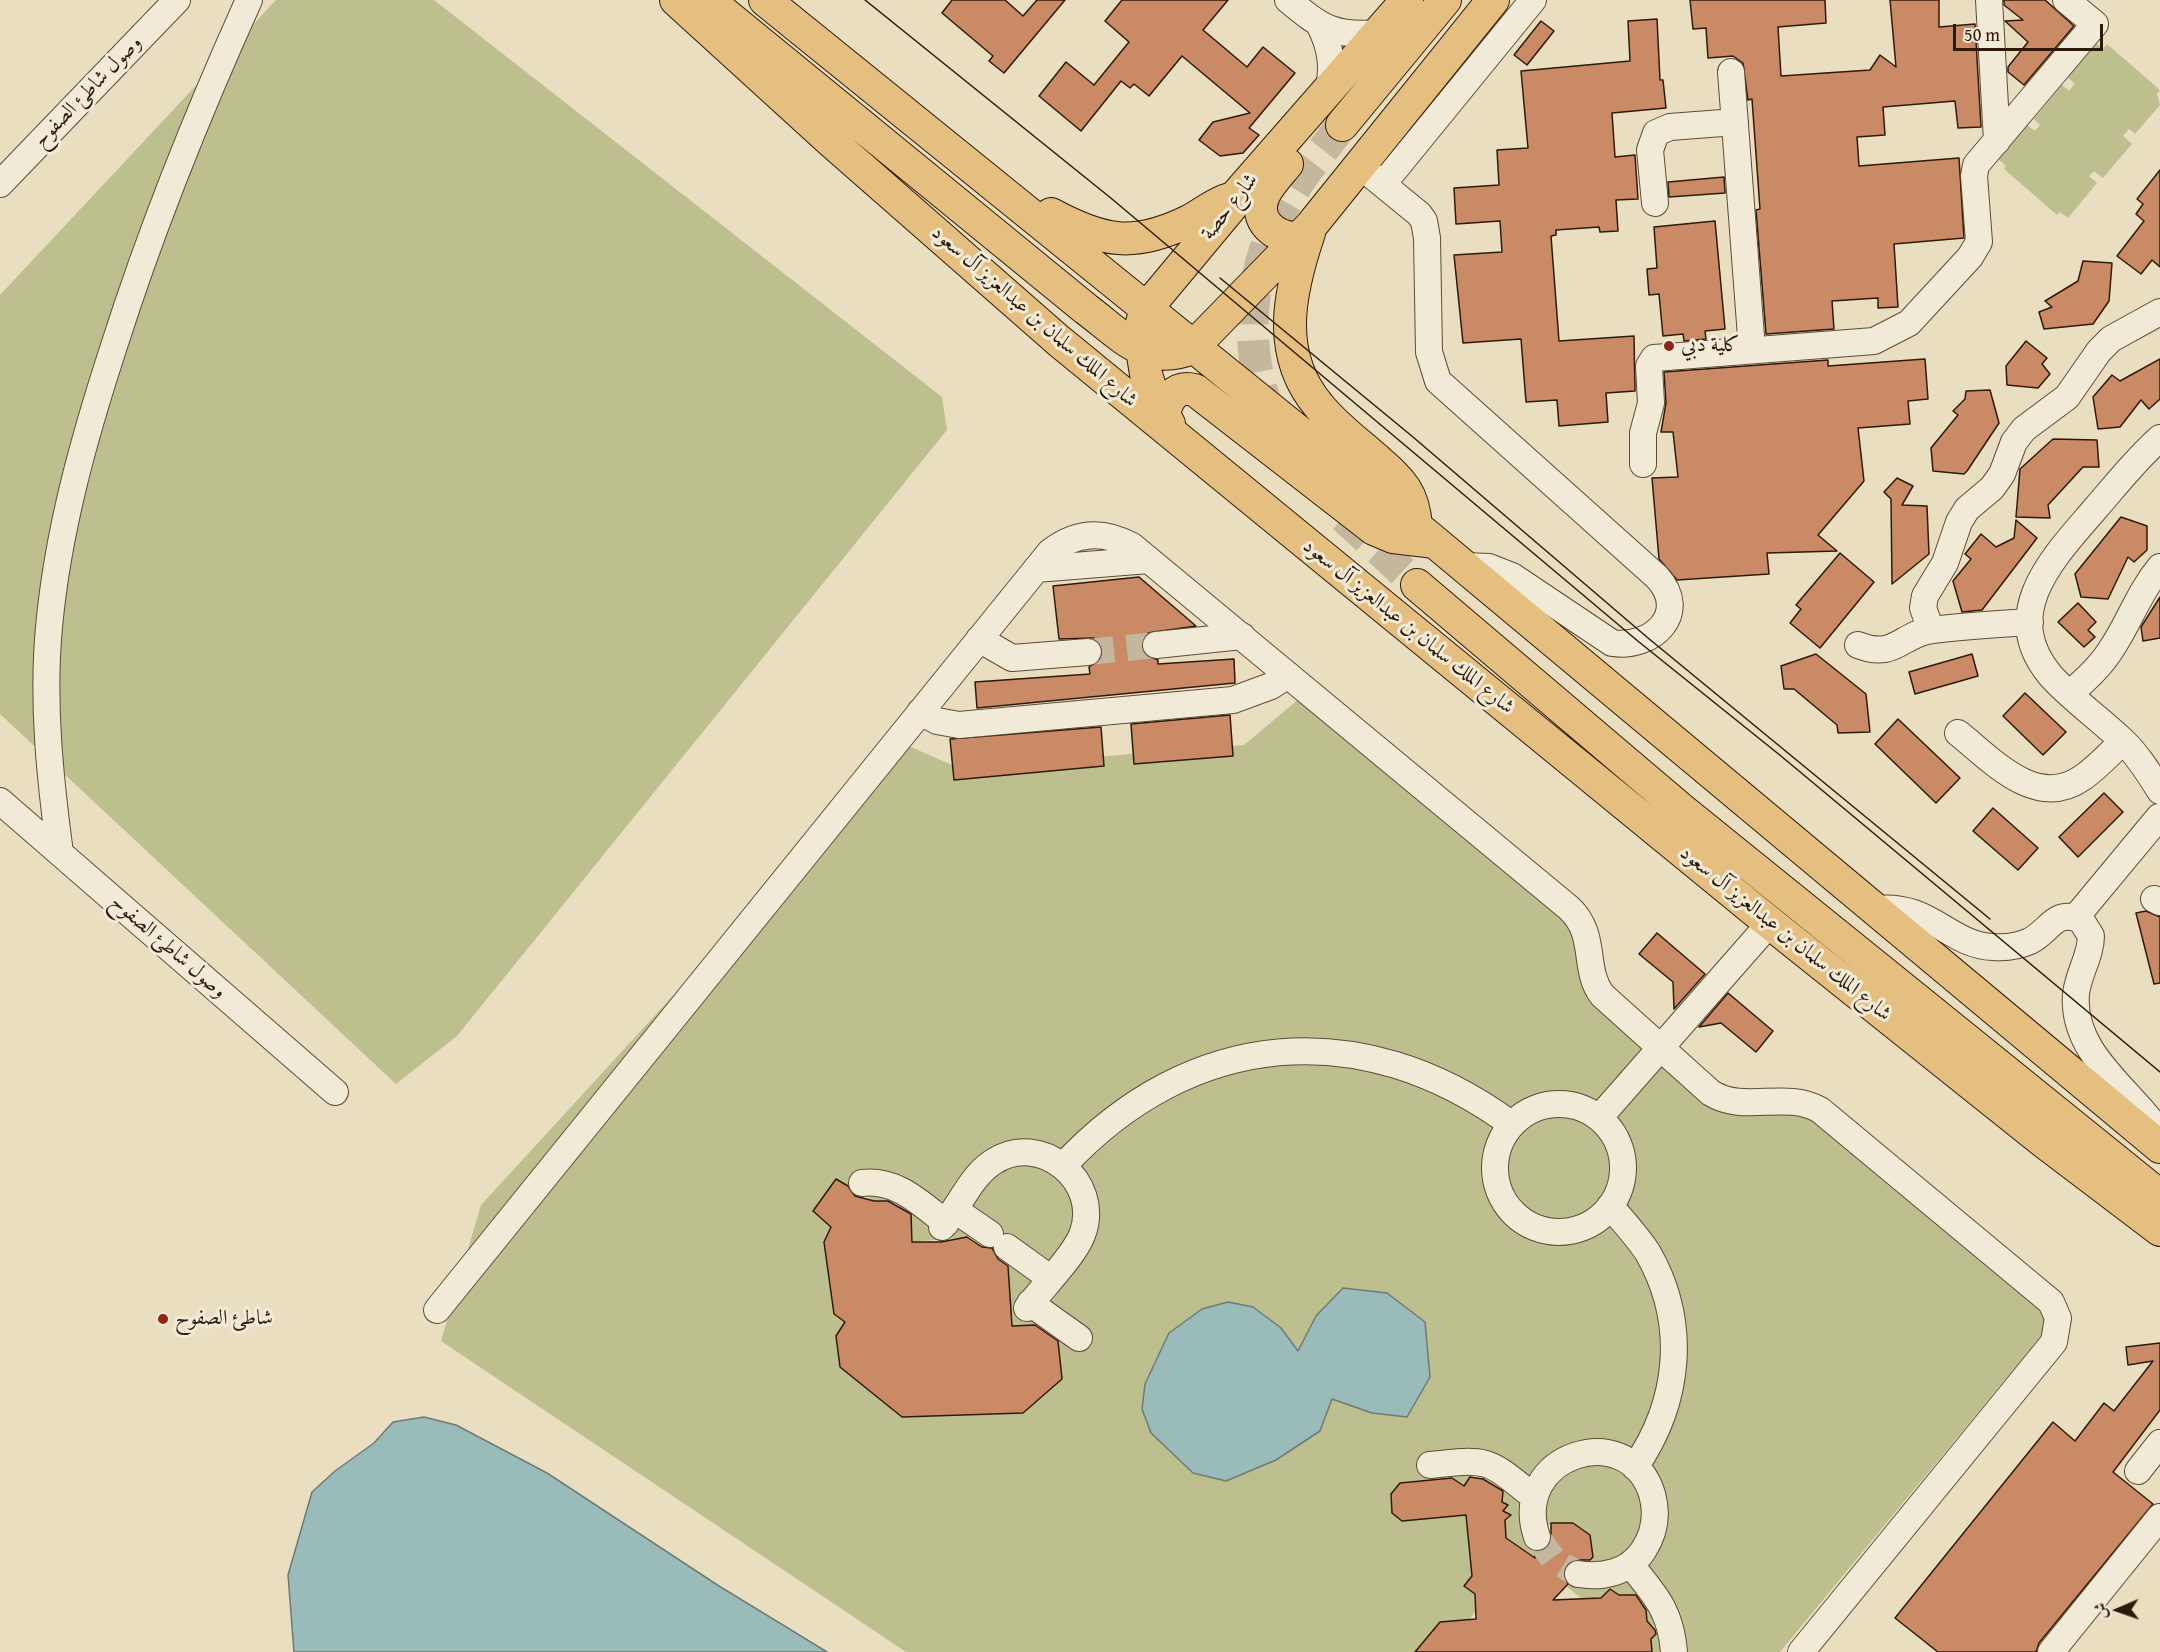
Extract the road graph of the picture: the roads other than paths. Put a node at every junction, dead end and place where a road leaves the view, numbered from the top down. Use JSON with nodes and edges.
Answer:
{"nodes":[{"id":1,"x":177,"y":0,"type":"edge"},
{"id":2,"x":249,"y":0,"type":"edge"},
{"id":3,"x":676,"y":0,"type":"edge"},
{"id":4,"x":708,"y":0,"type":"edge"},
{"id":5,"x":765,"y":0,"type":"edge"},
{"id":6,"x":1288,"y":0,"type":"edge"},
{"id":7,"x":1407,"y":0,"type":"edge"},
{"id":8,"x":1445,"y":0,"type":"edge"},
{"id":9,"x":1493,"y":0,"type":"edge"},
{"id":10,"x":1533,"y":0,"type":"edge"},
{"id":11,"x":1989,"y":0,"type":"edge"},
{"id":12,"x":2066,"y":0,"type":"edge"},
{"id":13,"x":1320,"y":26,"type":"junction"},
{"id":14,"x":1380,"y":33,"type":"junction"},
{"id":15,"x":1731,"y":72,"type":"dead end"},
{"id":16,"x":1320,"y":102,"type":"junction"},
{"id":17,"x":1735,"y":122,"type":"junction"},
{"id":18,"x":1342,"y":125,"type":"tunnel mouth"},
{"id":19,"x":1997,"y":141,"type":"junction"},
{"id":20,"x":1359,"y":165,"type":"junction"},
{"id":21,"x":985,"y":177,"type":"junction"},
{"id":22,"x":0,"y":184,"type":"edge"},
{"id":23,"x":1383,"y":184,"type":"junction"},
{"id":24,"x":1234,"y":198,"type":"junction"},
{"id":25,"x":1654,"y":203,"type":"dead end"},
{"id":26,"x":1305,"y":232,"type":"junction"},
{"id":27,"x":1111,"y":279,"type":"junction"},
{"id":28,"x":1086,"y":309,"type":"junction"},
{"id":29,"x":1146,"y":309,"type":"junction"},
{"id":30,"x":2160,"y":312,"type":"edge"},
{"id":31,"x":1192,"y":348,"type":"junction"},
{"id":32,"x":1142,"y":350,"type":"junction"},
{"id":33,"x":1752,"y":350,"type":"junction"},
{"id":34,"x":1172,"y":429,"type":"junction"},
{"id":35,"x":2160,"y":438,"type":"edge"},
{"id":36,"x":1643,"y":464,"type":"dead end"},
{"id":37,"x":1425,"y":534,"type":"junction"},
{"id":38,"x":1464,"y":566,"type":"junction"},
{"id":39,"x":2160,"y":567,"type":"edge"},
{"id":40,"x":1417,"y":585,"type":"tunnel mouth"},
{"id":41,"x":2030,"y":622,"type":"junction"},
{"id":42,"x":1931,"y":630,"type":"junction"},
{"id":43,"x":1242,"y":636,"type":"junction"},
{"id":44,"x":979,"y":639,"type":"junction"},
{"id":45,"x":1156,"y":645,"type":"tunnel mouth"},
{"id":46,"x":1858,"y":645,"type":"dead end"},
{"id":47,"x":1088,"y":652,"type":"tunnel mouth"},
{"id":48,"x":1288,"y":675,"type":"junction"},
{"id":49,"x":2070,"y":693,"type":"junction"},
{"id":50,"x":920,"y":712,"type":"junction"},
{"id":51,"x":1959,"y":733,"type":"dead end"},
{"id":52,"x":2123,"y":741,"type":"junction"},
{"id":53,"x":2160,"y":791,"type":"edge"},
{"id":54,"x":0,"y":801,"type":"edge"},
{"id":55,"x":2160,"y":819,"type":"edge"},
{"id":56,"x":60,"y":853,"type":"junction"},
{"id":57,"x":1876,"y":909,"type":"junction"},
{"id":58,"x":1770,"y":922,"type":"junction"},
{"id":59,"x":2082,"y":923,"type":"junction"},
{"id":60,"x":1660,"y":1048,"type":"junction"},
{"id":61,"x":335,"y":1092,"type":"dead end"},
{"id":62,"x":1599,"y":1118,"type":"junction"},
{"id":63,"x":1511,"y":1124,"type":"junction"},
{"id":64,"x":2160,"y":1132,"type":"edge"},
{"id":65,"x":2160,"y":1147,"type":"edge"},
{"id":66,"x":1063,"y":1166,"type":"junction"},
{"id":67,"x":862,"y":1183,"type":"dead end"},
{"id":68,"x":2160,"y":1197,"type":"edge"},
{"id":69,"x":1610,"y":1206,"type":"junction"},
{"id":70,"x":948,"y":1220,"type":"junction"},
{"id":71,"x":2160,"y":1230,"type":"edge"},
{"id":72,"x":1050,"y":1278,"type":"junction"},
{"id":73,"x":437,"y":1310,"type":"dead end"},
{"id":74,"x":1079,"y":1338,"type":"dead end"},
{"id":75,"x":2160,"y":1443,"type":"edge"},
{"id":76,"x":1430,"y":1465,"type":"dead end"},
{"id":77,"x":1635,"y":1467,"type":"junction"},
{"id":78,"x":2138,"y":1471,"type":"dead end"},
{"id":79,"x":1534,"y":1497,"type":"junction"},
{"id":80,"x":2160,"y":1517,"type":"edge"},
{"id":81,"x":1537,"y":1537,"type":"tunnel mouth"},
{"id":82,"x":1630,"y":1564,"type":"junction"},
{"id":83,"x":1578,"y":1574,"type":"tunnel mouth"},
{"id":84,"x":1674,"y":1652,"type":"edge"},
{"id":85,"x":1801,"y":1652,"type":"edge"},
{"id":86,"x":2051,"y":1652,"type":"edge"}],
"edges":[{"from":1,"to":22,"type":"street","name":"وصول شاطئ الصفوح"},
{"from":2,"to":56,"type":"street"},
{"from":3,"to":34,"type":"main road","name":"شارع الملك سلمان بن عبدالعزيز آل سعود"},
{"from":4,"to":28,"type":"main road"},
{"from":5,"to":21,"type":"main road"},
{"from":6,"to":13,"type":"street"},
{"from":7,"to":14,"type":"main road","name":"شارع حصة"},
{"from":8,"to":18,"type":"main road"},
{"from":9,"to":20,"type":"main road"},
{"from":10,"to":23,"type":"street"},
{"from":11,"to":19,"type":"street"},
{"from":12,"to":19,"type":"street"},
{"from":13,"to":14,"type":"street"},
{"from":13,"to":16,"type":"street"},
{"from":14,"to":16,"type":"main road","name":"شارع حصة"},
{"from":15,"to":17,"type":"street"},
{"from":16,"to":24,"type":"main road","name":"شارع حصة"},
{"from":16,"to":26,"type":"main road"},
{"from":17,"to":25,"type":"street"},
{"from":17,"to":33,"type":"street"},
{"from":19,"to":33,"type":"street"},
{"from":20,"to":23,"type":"street"},
{"from":20,"to":26,"type":"main road"},
{"from":21,"to":24,"type":"main road"},
{"from":21,"to":27,"type":"main road"},
{"from":23,"to":38,"type":"street"},
{"from":24,"to":29,"type":"main road","name":"شارع حصة"},
{"from":26,"to":31,"type":"main road"},
{"from":26,"to":37,"type":"main road"},
{"from":27,"to":28,"type":"main road"},
{"from":27,"to":29,"type":"main road"},
{"from":28,"to":32,"type":"main road"},
{"from":29,"to":31,"type":"main road"},
{"from":29,"to":32,"type":"main road","name":"شارع حصة"},
{"from":30,"to":42,"type":"street"},
{"from":31,"to":32,"type":"main road"},
{"from":31,"to":37,"type":"main road"},
{"from":32,"to":34,"type":"main road","name":"شارع حصة"},
{"from":33,"to":36,"type":"street"},
{"from":34,"to":37,"type":"main road"},
{"from":34,"to":58,"type":"main road","name":"شارع الملك سلمان بن عبدالعزيز آل سعود"},
{"from":35,"to":41,"type":"street"},
{"from":37,"to":38,"type":"main road"},
{"from":38,"to":57,"type":"main road"},
{"from":39,"to":49,"type":"street"},
{"from":40,"to":68,"type":"main road"},
{"from":41,"to":42,"type":"street"},
{"from":41,"to":49,"type":"street"},
{"from":42,"to":46,"type":"street"},
{"from":43,"to":44,"type":"street"},
{"from":43,"to":45,"type":"street"},
{"from":43,"to":48,"type":"street"},
{"from":44,"to":47,"type":"street"},
{"from":44,"to":50,"type":"street"},
{"from":48,"to":50,"type":"street"},
{"from":48,"to":60,"type":"street"},
{"from":49,"to":52,"type":"street"},
{"from":50,"to":73,"type":"street"},
{"from":51,"to":52,"type":"street"},
{"from":52,"to":53,"type":"street"},
{"from":54,"to":56,"type":"street","name":"وصول شاطئ الصفوح"},
{"from":55,"to":59,"type":"street"},
{"from":56,"to":61,"type":"street","name":"وصول شاطئ الصفوح"},
{"from":57,"to":59,"type":"street"},
{"from":57,"to":65,"type":"main road"},
{"from":58,"to":60,"type":"street"},
{"from":58,"to":71,"type":"main road","name":"شارع الملك سلمان بن عبدالعزيز آل سعود"},
{"from":59,"to":64,"type":"street"},
{"from":60,"to":62,"type":"street"},
{"from":60,"to":85,"type":"street"},
{"from":62,"to":63,"type":"street"},
{"from":62,"to":69,"type":"street"},
{"from":63,"to":66,"type":"street"},
{"from":63,"to":69,"type":"street"},
{"from":66,"to":70,"type":"street"},
{"from":66,"to":72,"type":"street"},
{"from":67,"to":70,"type":"street"},
{"from":69,"to":77,"type":"street"},
{"from":70,"to":72,"type":"street"},
{"from":72,"to":74,"type":"street"},
{"from":75,"to":78,"type":"street"},
{"from":76,"to":79,"type":"street"},
{"from":77,"to":79,"type":"street"},
{"from":77,"to":82,"type":"street"},
{"from":79,"to":81,"type":"street"},
{"from":80,"to":86,"type":"street"},
{"from":82,"to":83,"type":"street"},
{"from":82,"to":84,"type":"street"}]}
